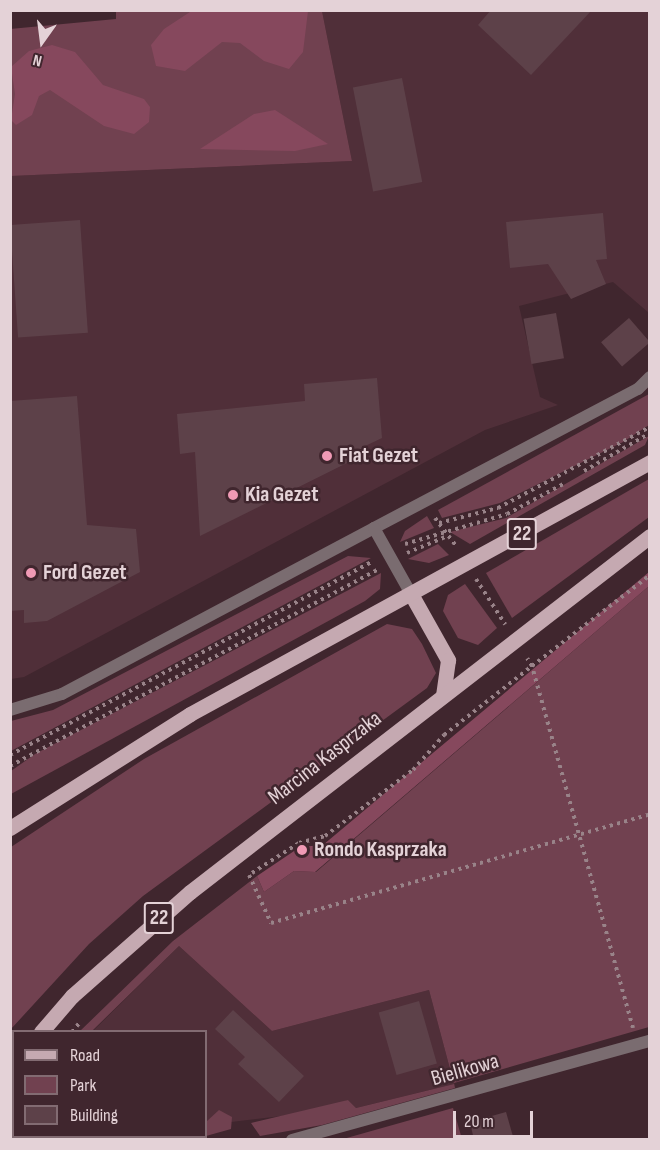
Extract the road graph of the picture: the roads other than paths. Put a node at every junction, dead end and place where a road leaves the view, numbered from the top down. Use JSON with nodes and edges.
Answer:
{"nodes":[{"id":1,"x":650,"y":377,"type":"edge"},
{"id":2,"x":650,"y":462,"type":"edge"},
{"id":3,"x":374,"y":528,"type":"junction"},
{"id":4,"x":650,"y":536,"type":"edge"},
{"id":5,"x":411,"y":594,"type":"junction"},
{"id":6,"x":443,"y":696,"type":"junction"},
{"id":7,"x":10,"y":710,"type":"edge"},
{"id":8,"x":10,"y":828,"type":"edge"},
{"id":9,"x":43,"y":1030,"type":"edge"},
{"id":10,"x":643,"y":1042,"type":"edge"},
{"id":11,"x":292,"y":1140,"type":"edge"}],
"edges":[{"from":1,"to":3,"type":"street"},
{"from":2,"to":5,"type":"main road","number":"22"},
{"from":3,"to":5,"type":"street"},
{"from":3,"to":7,"type":"street"},
{"from":4,"to":6,"type":"main road","name":"Marcina Kasprzaka","number":"22"},
{"from":5,"to":6,"type":"main road"},
{"from":5,"to":8,"type":"main road","number":"22"},
{"from":6,"to":9,"type":"main road","name":"Marcina Kasprzaka","number":"22"},
{"from":10,"to":11,"type":"street","name":"Bielikowa"}]}
